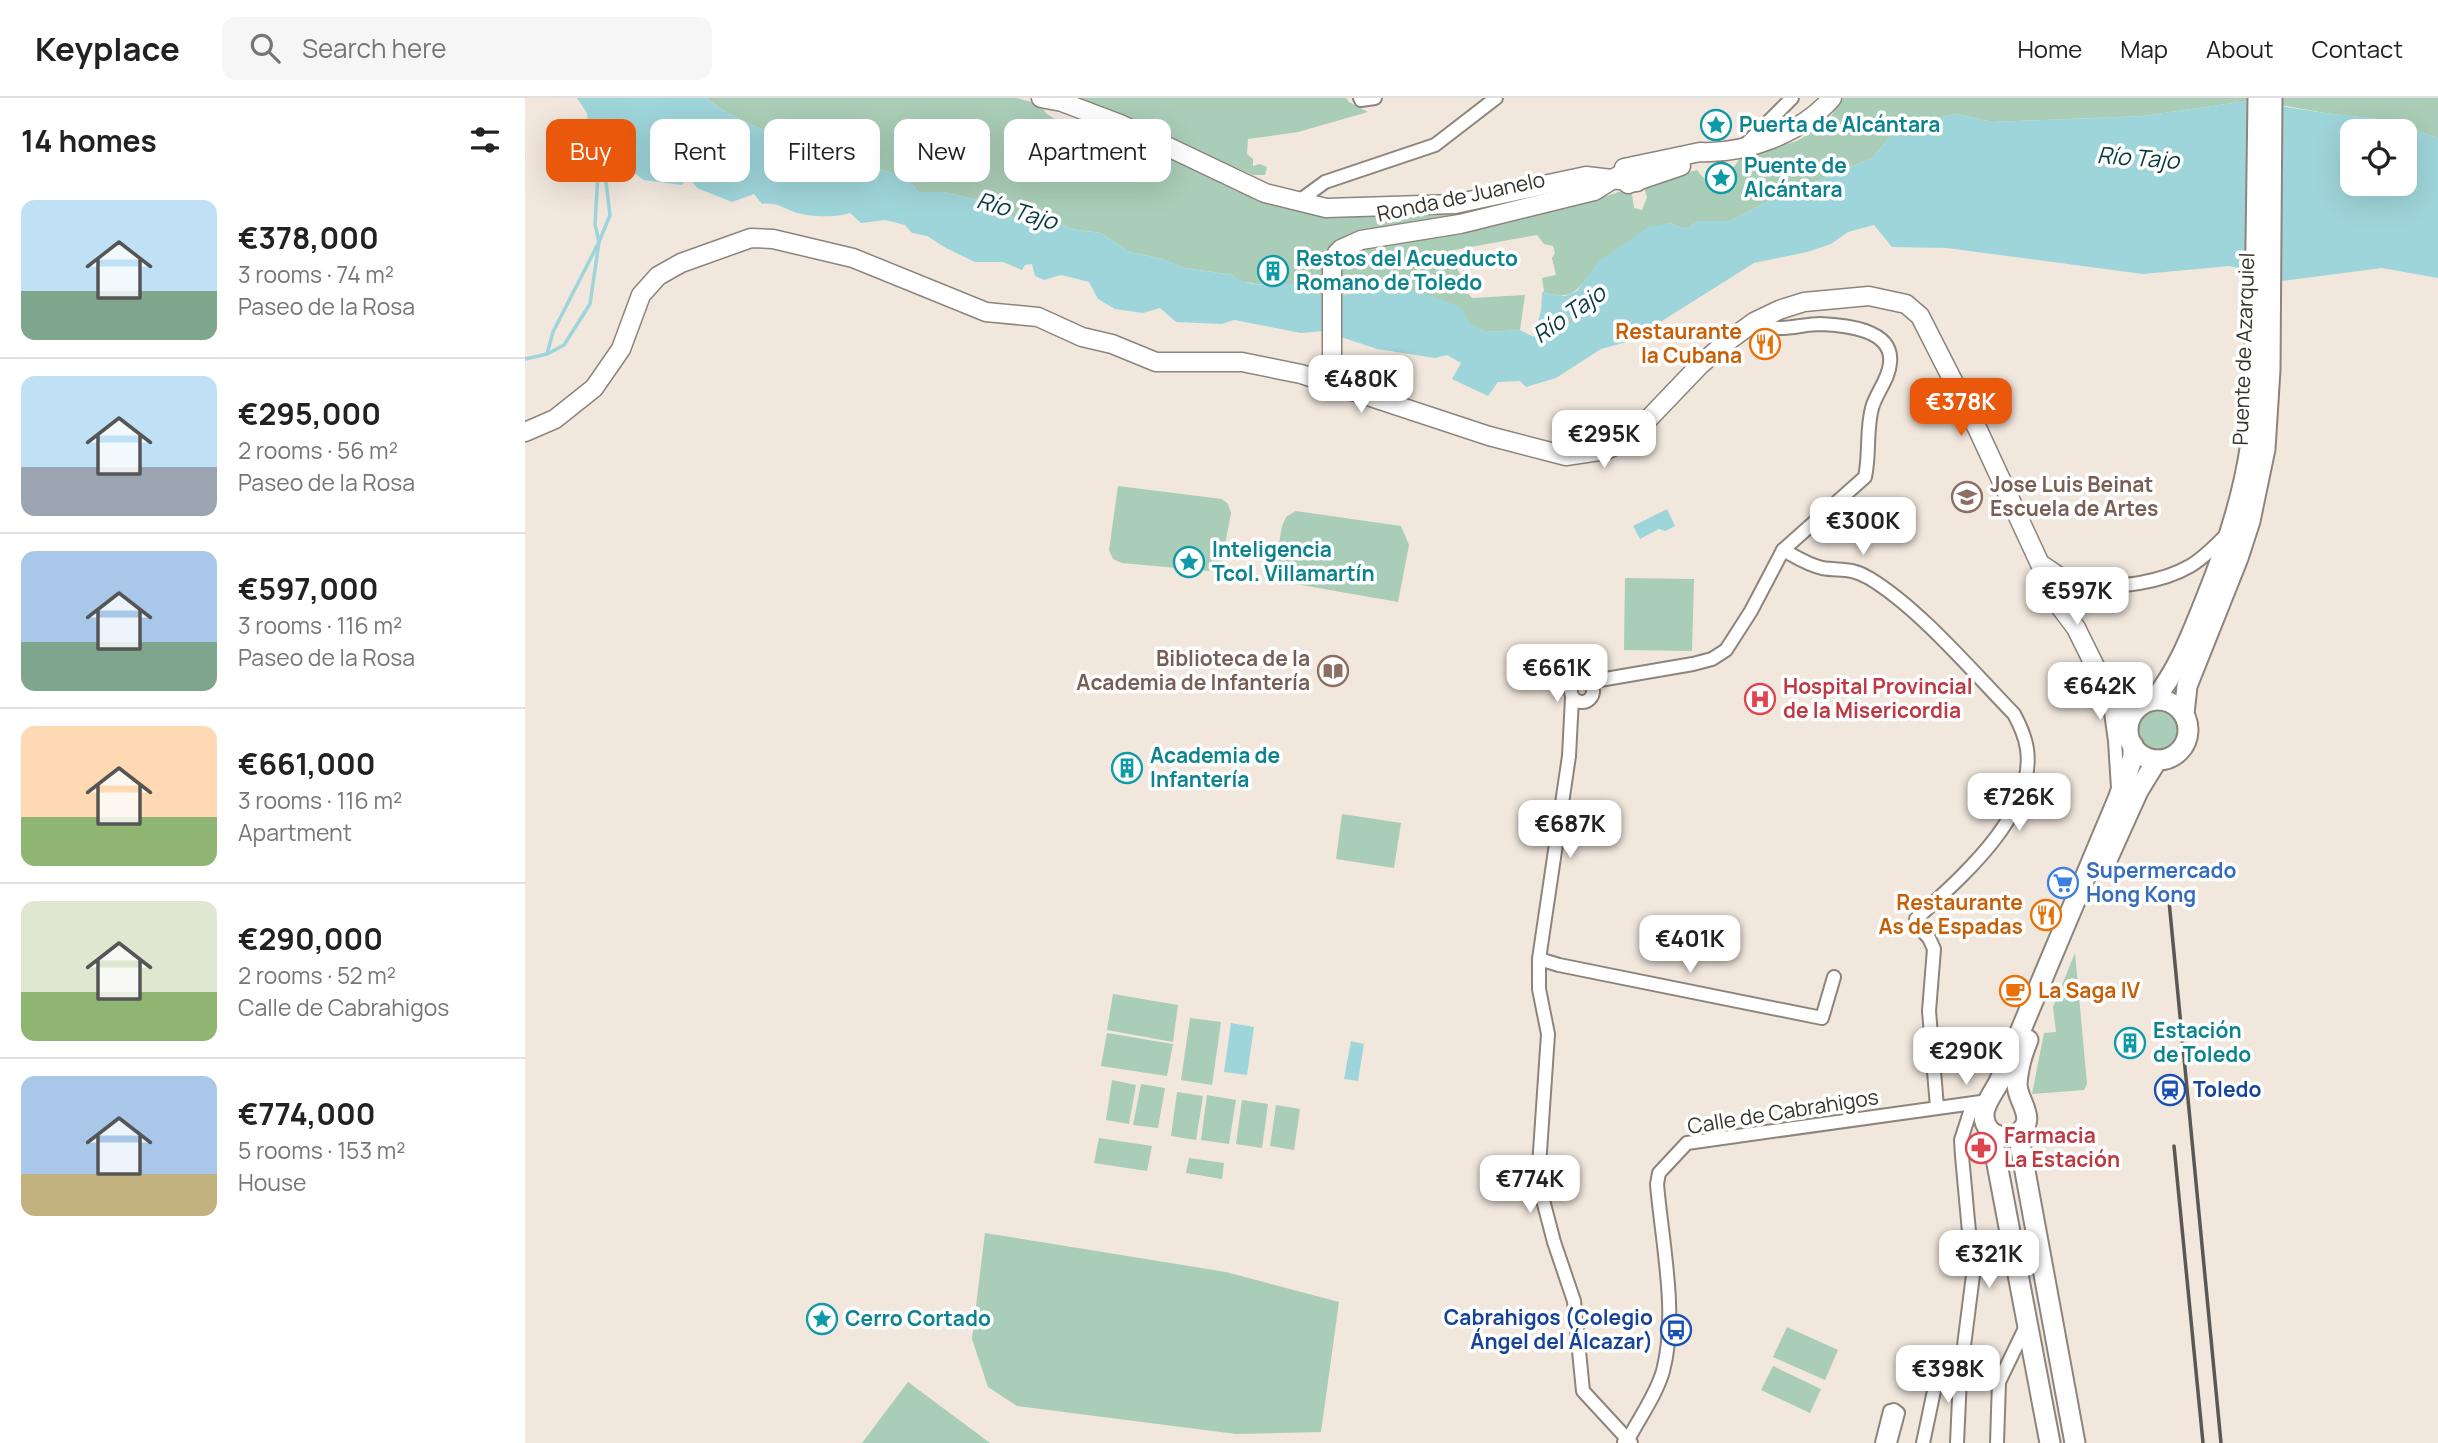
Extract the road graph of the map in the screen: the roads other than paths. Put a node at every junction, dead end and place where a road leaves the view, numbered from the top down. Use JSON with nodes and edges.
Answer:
{"nodes":[{"id":1,"x":1043,"y":98,"type":"edge"},
{"id":2,"x":1360,"y":98,"type":"edge"},
{"id":3,"x":1375,"y":98,"type":"edge"},
{"id":4,"x":1496,"y":98,"type":"edge"},
{"id":5,"x":1792,"y":98,"type":"edge"},
{"id":6,"x":1832,"y":98,"type":"edge"},
{"id":7,"x":2258,"y":98,"type":"edge"},
{"id":8,"x":2272,"y":98,"type":"edge"},
{"id":9,"x":1744,"y":146,"type":"junction"},
{"id":10,"x":1635,"y":174,"type":"junction"},
{"id":11,"x":1590,"y":184,"type":"junction"},
{"id":12,"x":1299,"y":201,"type":"junction"},
{"id":13,"x":1759,"y":320,"type":"junction"},
{"id":14,"x":2262,"y":325,"type":"junction"},
{"id":15,"x":1329,"y":383,"type":"junction"},
{"id":16,"x":525,"y":432,"type":"edge"},
{"id":17,"x":2231,"y":531,"type":"junction"},
{"id":18,"x":1796,"y":540,"type":"junction"},
{"id":19,"x":1783,"y":550,"type":"junction"},
{"id":20,"x":1809,"y":563,"type":"junction"},
{"id":21,"x":2059,"y":593,"type":"junction"},
{"id":22,"x":2080,"y":595,"type":"junction"},
{"id":23,"x":2076,"y":628,"type":"junction"},
{"id":24,"x":1590,"y":687,"type":"junction"},
{"id":25,"x":2107,"y":694,"type":"junction"},
{"id":26,"x":1578,"y":700,"type":"junction"},
{"id":27,"x":2150,"y":701,"type":"junction"},
{"id":28,"x":2184,"y":714,"type":"junction"},
{"id":29,"x":2131,"y":740,"type":"junction"},
{"id":30,"x":1569,"y":756,"type":"junction"},
{"id":31,"x":2157,"y":760,"type":"junction"},
{"id":32,"x":2118,"y":799,"type":"junction"},
{"id":33,"x":1539,"y":958,"type":"junction"},
{"id":34,"x":1834,"y":977,"type":"dead end"},
{"id":35,"x":2021,"y":1100,"type":"junction"},
{"id":36,"x":1943,"y":1107,"type":"junction"},
{"id":37,"x":1984,"y":1112,"type":"junction"},
{"id":38,"x":2018,"y":1133,"type":"junction"},
{"id":39,"x":2027,"y":1324,"type":"junction"},
{"id":40,"x":1937,"y":1363,"type":"dead end"},
{"id":41,"x":1628,"y":1441,"type":"edge"},
{"id":42,"x":1882,"y":1443,"type":"edge"},
{"id":43,"x":1889,"y":1443,"type":"edge"},
{"id":44,"x":1923,"y":1443,"type":"edge"},
{"id":45,"x":1957,"y":1443,"type":"edge"},
{"id":46,"x":1997,"y":1443,"type":"edge"},
{"id":47,"x":2050,"y":1443,"type":"edge"},
{"id":48,"x":2075,"y":1443,"type":"edge"}],
"edges":[{"from":1,"to":12,"type":"main road"},
{"from":2,"to":3,"type":"street"},
{"from":4,"to":12,"type":"street"},
{"from":5,"to":9,"type":"street"},
{"from":6,"to":9,"type":"main road"},
{"from":7,"to":14,"type":"main road","name":"Puente de Azarquiel"},
{"from":8,"to":14,"type":"main road","name":"Puente de Azarquiel"},
{"from":9,"to":10,"type":"main road"},
{"from":10,"to":11,"type":"main road"},
{"from":10,"to":11,"type":"main road","name":"Ronda de Juanelo"},
{"from":11,"to":12,"type":"main road"},
{"from":11,"to":15,"type":"main road","name":"Ronda de Juanelo"},
{"from":13,"to":15,"type":"main road"},
{"from":13,"to":18,"type":"street"},
{"from":13,"to":21,"type":"main road"},
{"from":14,"to":17,"type":"main road","name":"Puente de Azarquiel"},
{"from":14,"to":28,"type":"main road","name":"Puente de Azarquiel"},
{"from":15,"to":16,"type":"main road"},
{"from":17,"to":22,"type":"street"},
{"from":17,"to":27,"type":"main road","name":"Puente de Azarquiel"},
{"from":18,"to":19,"type":"street"},
{"from":18,"to":20,"type":"street"},
{"from":19,"to":20,"type":"street"},
{"from":19,"to":24,"type":"street"},
{"from":20,"to":36,"type":"street"},
{"from":21,"to":22,"type":"main road"},
{"from":21,"to":22,"type":"main road"},
{"from":21,"to":23,"type":"main road"},
{"from":22,"to":23,"type":"main road"},
{"from":23,"to":25,"type":"main road"},
{"from":24,"to":26,"type":"street"},
{"from":24,"to":26,"type":"street"},
{"from":25,"to":27,"type":"main road"},
{"from":25,"to":29,"type":"main road"},
{"from":25,"to":32,"type":"street"},
{"from":26,"to":30,"type":"street"},
{"from":26,"to":30,"type":"street"},
{"from":27,"to":28,"type":"main road"},
{"from":27,"to":29,"type":"main road"},
{"from":28,"to":31,"type":"main road"},
{"from":29,"to":31,"type":"main road"},
{"from":29,"to":32,"type":"main road"},
{"from":30,"to":33,"type":"street"},
{"from":31,"to":35,"type":"main road"},
{"from":32,"to":37,"type":"main road"},
{"from":33,"to":34,"type":"street"},
{"from":33,"to":41,"type":"street"},
{"from":35,"to":37,"type":"main road"},
{"from":35,"to":38,"type":"main road"},
{"from":36,"to":37,"type":"street","name":"Calle de Cabrahigos"},
{"from":36,"to":37,"type":"street"},
{"from":36,"to":41,"type":"street","name":"Calle de Cabrahigos"},
{"from":37,"to":38,"type":"main road"},
{"from":37,"to":39,"type":"main road"},
{"from":37,"to":45,"type":"street"},
{"from":38,"to":48,"type":"main road"},
{"from":39,"to":46,"type":"street"},
{"from":39,"to":47,"type":"main road"},
{"from":40,"to":44,"type":"street"},
{"from":42,"to":43,"type":"street"}]}
